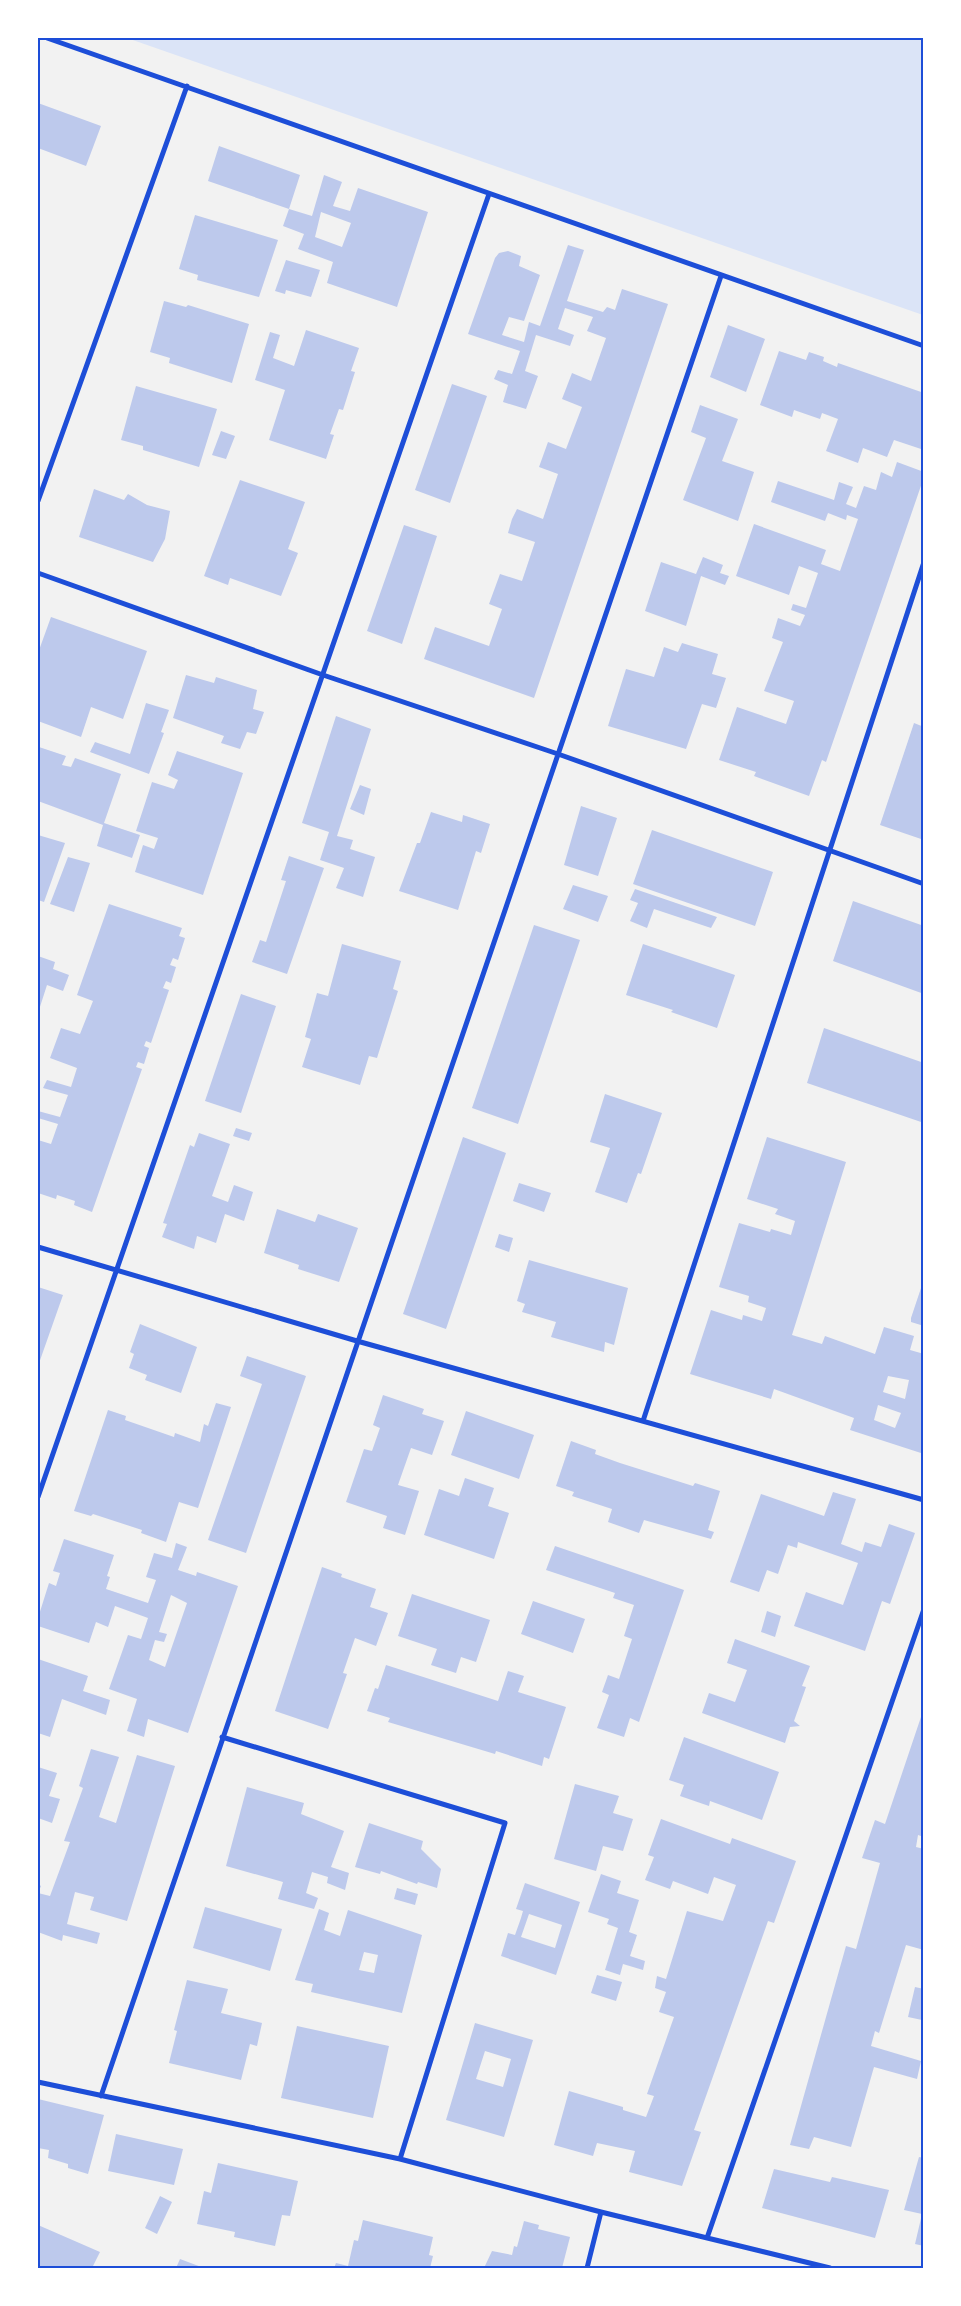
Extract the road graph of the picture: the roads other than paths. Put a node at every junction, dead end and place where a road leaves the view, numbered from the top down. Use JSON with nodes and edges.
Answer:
{"nodes":[{"id":1,"x":47,"y":38,"type":"edge"},
{"id":2,"x":187,"y":86,"type":"junction"},
{"id":3,"x":489,"y":194,"type":"junction"},
{"id":4,"x":721,"y":276,"type":"junction"},
{"id":5,"x":924,"y":346,"type":"edge"},
{"id":6,"x":38,"y":501,"type":"edge"},
{"id":7,"x":924,"y":562,"type":"edge"},
{"id":8,"x":38,"y":573,"type":"edge"},
{"id":9,"x":323,"y":675,"type":"junction"},
{"id":10,"x":558,"y":754,"type":"junction"},
{"id":11,"x":828,"y":850,"type":"junction"},
{"id":12,"x":924,"y":884,"type":"edge"},
{"id":13,"x":38,"y":1248,"type":"edge"},
{"id":14,"x":116,"y":1270,"type":"junction"},
{"id":15,"x":357,"y":1341,"type":"junction"},
{"id":16,"x":643,"y":1421,"type":"junction"},
{"id":17,"x":38,"y":1497,"type":"edge"},
{"id":18,"x":924,"y":1500,"type":"edge"},
{"id":19,"x":924,"y":1609,"type":"edge"},
{"id":20,"x":222,"y":1737,"type":"junction"},
{"id":21,"x":38,"y":2082,"type":"edge"},
{"id":22,"x":101,"y":2096,"type":"junction"},
{"id":23,"x":400,"y":2159,"type":"junction"},
{"id":24,"x":601,"y":2212,"type":"junction"},
{"id":25,"x":707,"y":2238,"type":"junction"},
{"id":26,"x":587,"y":2268,"type":"edge"},
{"id":27,"x":830,"y":2268,"type":"edge"}],
"edges":[{"from":1,"to":2,"type":"street"},
{"from":2,"to":3,"type":"street"},
{"from":2,"to":6,"type":"street"},
{"from":3,"to":4,"type":"street"},
{"from":3,"to":9,"type":"street"},
{"from":4,"to":5,"type":"street"},
{"from":4,"to":10,"type":"street"},
{"from":7,"to":11,"type":"street"},
{"from":8,"to":9,"type":"street"},
{"from":9,"to":10,"type":"street"},
{"from":9,"to":14,"type":"street"},
{"from":10,"to":11,"type":"street"},
{"from":10,"to":15,"type":"street"},
{"from":11,"to":12,"type":"street"},
{"from":11,"to":16,"type":"street"},
{"from":13,"to":14,"type":"street"},
{"from":14,"to":15,"type":"street"},
{"from":14,"to":17,"type":"street"},
{"from":15,"to":16,"type":"street"},
{"from":15,"to":20,"type":"street"},
{"from":16,"to":18,"type":"street"},
{"from":19,"to":25,"type":"street"},
{"from":20,"to":22,"type":"street"},
{"from":20,"to":23,"type":"street"},
{"from":21,"to":22,"type":"street"},
{"from":22,"to":23,"type":"street"},
{"from":23,"to":24,"type":"street"},
{"from":24,"to":25,"type":"street"},
{"from":24,"to":26,"type":"street"},
{"from":25,"to":27,"type":"street"}]}
